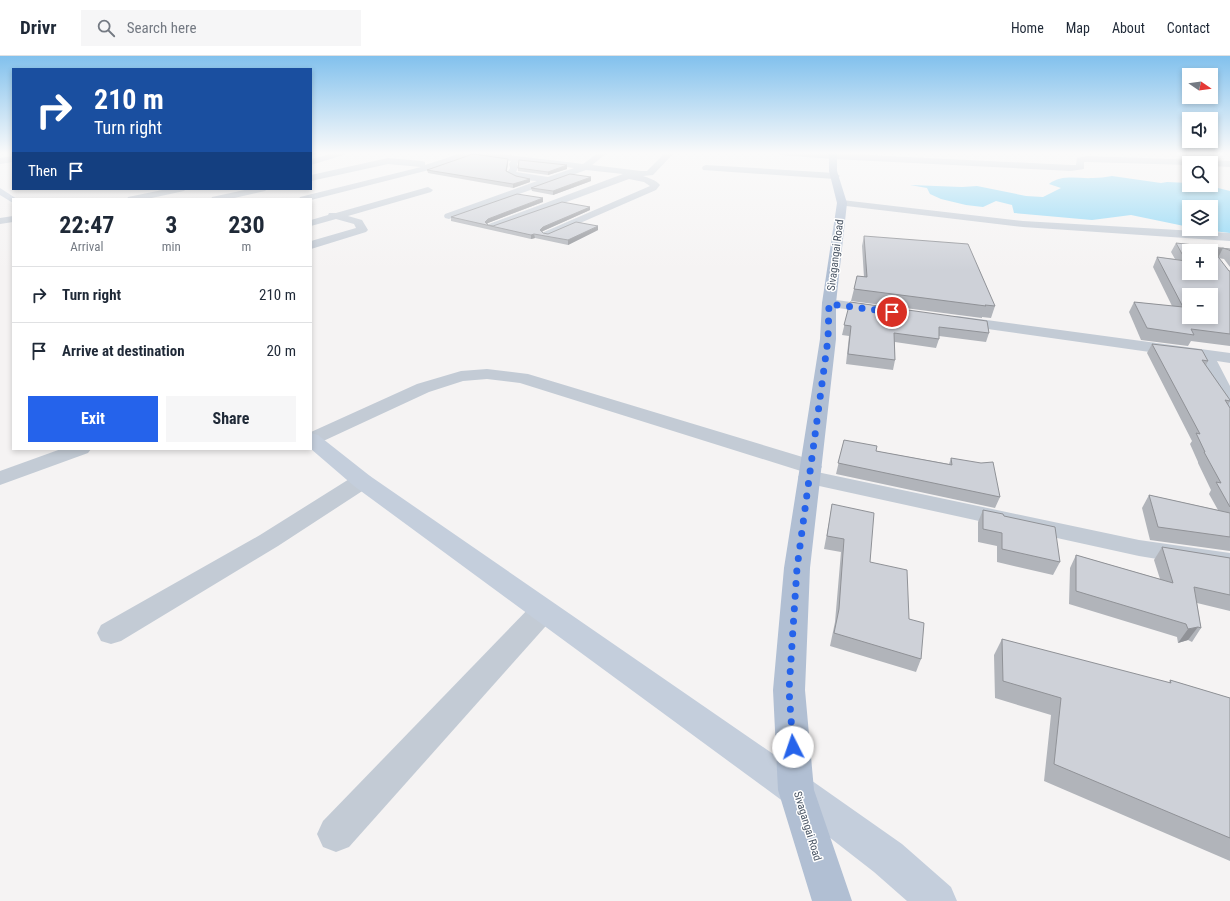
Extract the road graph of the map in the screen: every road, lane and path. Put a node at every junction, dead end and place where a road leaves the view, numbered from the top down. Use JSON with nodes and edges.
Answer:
{"nodes":[{"id":1,"x":2,"y":192,"type":"edge"},
{"id":2,"x":164,"y":192,"type":"edge"},
{"id":3,"x":246,"y":192,"type":"edge"},
{"id":4,"x":330,"y":192,"type":"edge"},
{"id":5,"x":419,"y":192,"type":"edge"},
{"id":6,"x":515,"y":192,"type":"edge"},
{"id":7,"x":582,"y":192,"type":"edge"},
{"id":8,"x":643,"y":192,"type":"edge"},
{"id":9,"x":840,"y":192,"type":"edge"},
{"id":10,"x":137,"y":198,"type":"edge"},
{"id":11,"x":221,"y":198,"type":"edge"},
{"id":12,"x":308,"y":198,"type":"edge"},
{"id":13,"x":12,"y":199,"type":"edge"},
{"id":14,"x":490,"y":201,"type":"junction"},
{"id":15,"x":842,"y":203,"type":"junction"},
{"id":16,"x":538,"y":208,"type":"junction"},
{"id":17,"x":317,"y":211,"type":"dead end"},
{"id":18,"x":336,"y":216,"type":"junction"},
{"id":19,"x":449,"y":216,"type":"dead end"},
{"id":20,"x":589,"y":216,"type":"junction"},
{"id":21,"x":12,"y":219,"type":"edge"},
{"id":22,"x":0,"y":220,"type":"edge"},
{"id":23,"x":312,"y":223,"type":"edge"},
{"id":24,"x":493,"y":226,"type":"edge"},
{"id":25,"x":548,"y":234,"type":"edge"},
{"id":26,"x":1230,"y":237,"type":"edge"},
{"id":27,"x":312,"y":245,"type":"edge"},
{"id":28,"x":829,"y":304,"type":"junction"},
{"id":29,"x":892,"y":312,"type":"edge"},
{"id":30,"x":939,"y":318,"type":"edge"},
{"id":31,"x":1205,"y":354,"type":"junction"},
{"id":32,"x":1230,"y":358,"type":"edge"},
{"id":33,"x":1230,"y":404,"type":"edge"},
{"id":34,"x":312,"y":439,"type":"edge"},
{"id":35,"x":312,"y":440,"type":"edge"},
{"id":36,"x":78,"y":450,"type":"edge"},
{"id":37,"x":810,"y":472,"type":"junction"},
{"id":38,"x":0,"y":478,"type":"edge"},
{"id":39,"x":362,"y":481,"type":"junction"},
{"id":40,"x":1230,"y":562,"type":"edge"},
{"id":41,"x":544,"y":611,"type":"junction"},
{"id":42,"x":111,"y":633,"type":"dead end"},
{"id":43,"x":796,"y":790,"type":"junction"},
{"id":44,"x":336,"y":834,"type":"dead end"},
{"id":45,"x":832,"y":901,"type":"edge"},
{"id":46,"x":937,"y":901,"type":"edge"}],
"edges":[{"from":1,"to":13,"type":"street"},
{"from":2,"to":10,"type":"street"},
{"from":3,"to":11,"type":"street"},
{"from":4,"to":12,"type":"street"},
{"from":5,"to":18,"type":"street"},
{"from":6,"to":14,"type":"street"},
{"from":7,"to":16,"type":"street"},
{"from":8,"to":20,"type":"street"},
{"from":9,"to":15,"type":"main road","name":"Sivagangai Road"},
{"from":14,"to":16,"type":"street"},
{"from":14,"to":19,"type":"street"},
{"from":15,"to":26,"type":"street"},
{"from":15,"to":28,"type":"main road","name":"Sivagangai Road"},
{"from":16,"to":20,"type":"street"},
{"from":16,"to":24,"type":"street"},
{"from":17,"to":18,"type":"street"},
{"from":18,"to":23,"type":"street"},
{"from":18,"to":27,"type":"street"},
{"from":20,"to":25,"type":"street"},
{"from":21,"to":22,"type":"street"},
{"from":28,"to":29,"type":"street"},
{"from":28,"to":37,"type":"main road","name":"Sivagangai Road"},
{"from":30,"to":31,"type":"street"},
{"from":31,"to":32,"type":"street"},
{"from":31,"to":33,"type":"street"},
{"from":34,"to":37,"type":"street"},
{"from":35,"to":39,"type":"street"},
{"from":36,"to":38,"type":"street"},
{"from":37,"to":40,"type":"street"},
{"from":37,"to":43,"type":"main road","name":"Sivagangai Road"},
{"from":39,"to":41,"type":"street"},
{"from":39,"to":42,"type":"street"},
{"from":41,"to":43,"type":"street"},
{"from":41,"to":44,"type":"street"},
{"from":43,"to":45,"type":"main road","name":"Sivagangai Road"},
{"from":43,"to":46,"type":"street"}]}
